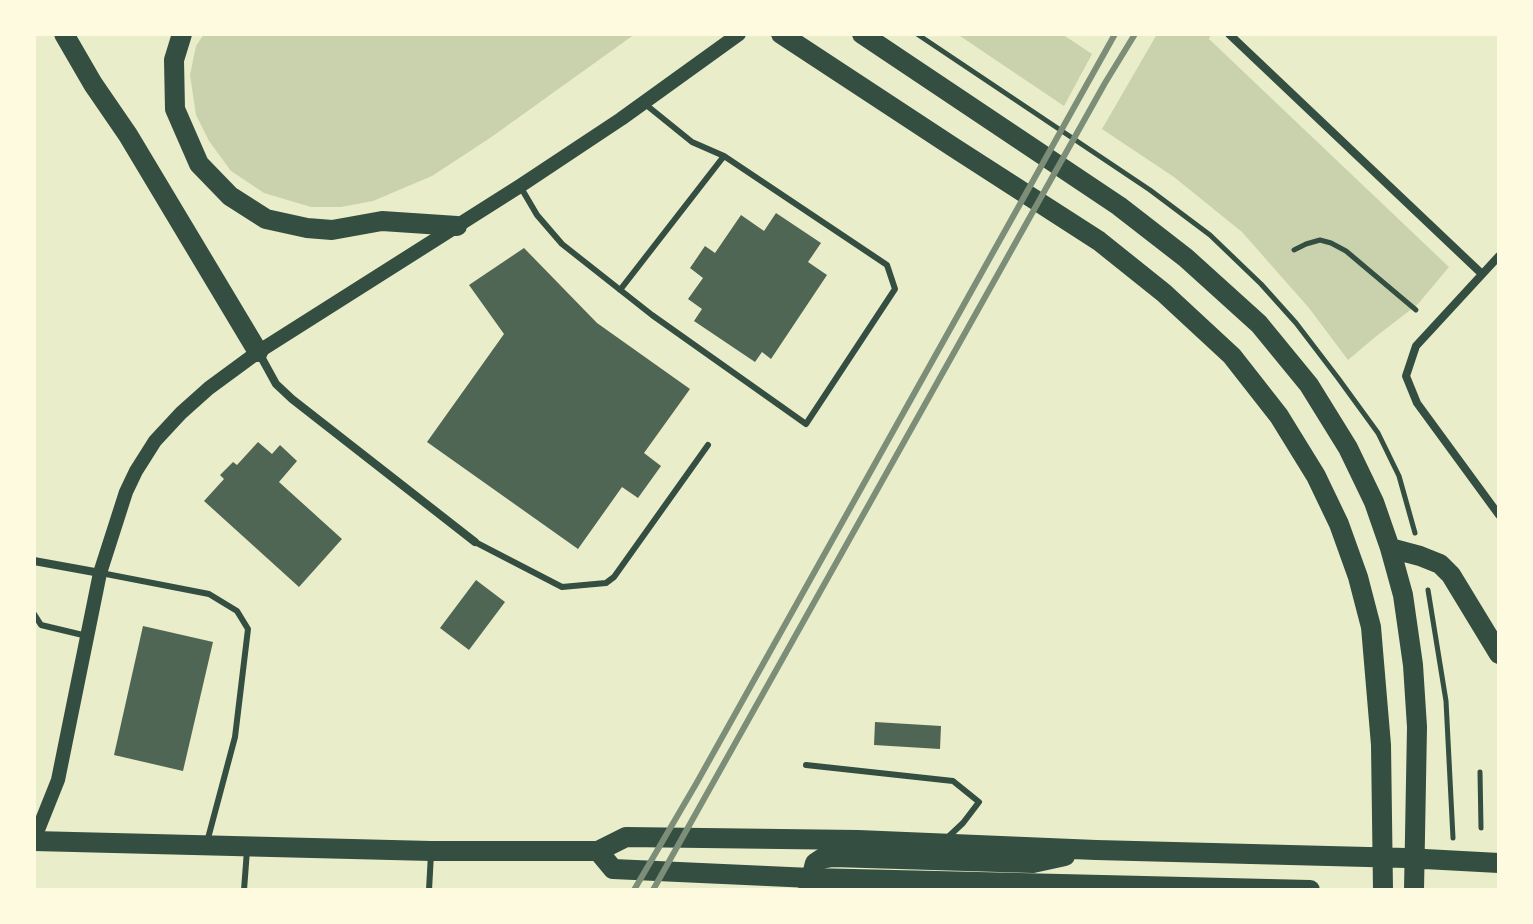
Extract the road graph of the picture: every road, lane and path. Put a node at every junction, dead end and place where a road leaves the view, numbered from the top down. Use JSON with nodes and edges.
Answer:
{"nodes":[{"id":1,"x":64,"y":34,"type":"edge"},
{"id":2,"x":182,"y":34,"type":"edge"},
{"id":3,"x":739,"y":34,"type":"edge"},
{"id":4,"x":781,"y":34,"type":"edge"},
{"id":5,"x":862,"y":34,"type":"edge"},
{"id":6,"x":917,"y":34,"type":"edge"},
{"id":7,"x":1229,"y":34,"type":"edge"},
{"id":8,"x":645,"y":104,"type":"junction"},
{"id":9,"x":724,"y":156,"type":"junction"},
{"id":10,"x":520,"y":186,"type":"junction"},
{"id":11,"x":1150,"y":190,"type":"dead end"},
{"id":12,"x":457,"y":226,"type":"junction"},
{"id":13,"x":1294,"y":250,"type":"dead end"},
{"id":14,"x":1499,"y":256,"type":"edge"},
{"id":15,"x":1482,"y":274,"type":"junction"},
{"id":16,"x":620,"y":290,"type":"junction"},
{"id":17,"x":1416,"y":310,"type":"dead end"},
{"id":18,"x":258,"y":352,"type":"junction"},
{"id":19,"x":708,"y":445,"type":"dead end"},
{"id":20,"x":1499,"y":515,"type":"edge"},
{"id":21,"x":475,"y":542,"type":"joint"},
{"id":22,"x":1390,"y":548,"type":"junction"},
{"id":23,"x":34,"y":561,"type":"edge"},
{"id":24,"x":100,"y":573,"type":"junction"},
{"id":25,"x":1428,"y":589,"type":"dead end"},
{"id":26,"x":34,"y":614,"type":"edge"},
{"id":27,"x":87,"y":636,"type":"junction"},
{"id":28,"x":1499,"y":654,"type":"edge"},
{"id":29,"x":806,"y":765,"type":"dead end"},
{"id":30,"x":1480,"y":772,"type":"dead end"},
{"id":31,"x":1481,"y":828,"type":"dead end"},
{"id":32,"x":34,"y":841,"type":"edge"},
{"id":33,"x":942,"y":844,"type":"junction"},
{"id":34,"x":206,"y":845,"type":"junction"},
{"id":35,"x":247,"y":847,"type":"junction"},
{"id":36,"x":1096,"y":850,"type":"junction"},
{"id":37,"x":431,"y":851,"type":"junction"},
{"id":38,"x":598,"y":851,"type":"junction"},
{"id":39,"x":1457,"y":852,"type":"junction"},
{"id":40,"x":1499,"y":863,"type":"edge"},
{"id":41,"x":809,"y":884,"type":"edge"},
{"id":42,"x":244,"y":890,"type":"edge"},
{"id":43,"x":429,"y":890,"type":"edge"},
{"id":44,"x":1310,"y":890,"type":"edge"},
{"id":45,"x":1383,"y":890,"type":"edge"},
{"id":46,"x":1414,"y":890,"type":"edge"}],
"edges":[{"from":1,"to":18,"type":"main road"},
{"from":2,"to":12,"type":"main road"},
{"from":3,"to":8,"type":"street"},
{"from":4,"to":45,"type":"main road"},
{"from":5,"to":22,"type":"main road"},
{"from":6,"to":11,"type":"path"},
{"from":7,"to":15,"type":"street"},
{"from":8,"to":9,"type":"lane"},
{"from":8,"to":10,"type":"street"},
{"from":9,"to":16,"type":"lane"},
{"from":9,"to":16,"type":"lane"},
{"from":10,"to":12,"type":"street"},
{"from":10,"to":16,"type":"lane"},
{"from":12,"to":18,"type":"street"},
{"from":13,"to":17,"type":"path"},
{"from":14,"to":15,"type":"street"},
{"from":15,"to":20,"type":"street"},
{"from":18,"to":21,"type":"street"},
{"from":18,"to":24,"type":"street"},
{"from":19,"to":21,"type":"lane"},
{"from":22,"to":28,"type":"main road"},
{"from":22,"to":46,"type":"main road"},
{"from":23,"to":24,"type":"street"},
{"from":24,"to":27,"type":"street"},
{"from":24,"to":34,"type":"lane"},
{"from":25,"to":39,"type":"path"},
{"from":26,"to":27,"type":"lane"},
{"from":27,"to":32,"type":"street"},
{"from":29,"to":33,"type":"lane"},
{"from":30,"to":31,"type":"path"},
{"from":32,"to":34,"type":"main road"},
{"from":33,"to":36,"type":"main road"},
{"from":33,"to":38,"type":"main road"},
{"from":34,"to":35,"type":"main road"},
{"from":35,"to":37,"type":"main road"},
{"from":35,"to":42,"type":"lane"},
{"from":36,"to":39,"type":"main road"},
{"from":36,"to":41,"type":"main road"},
{"from":37,"to":38,"type":"main road"},
{"from":37,"to":43,"type":"lane"},
{"from":38,"to":41,"type":"main road"},
{"from":39,"to":40,"type":"main road"},
{"from":41,"to":44,"type":"main road"}]}
